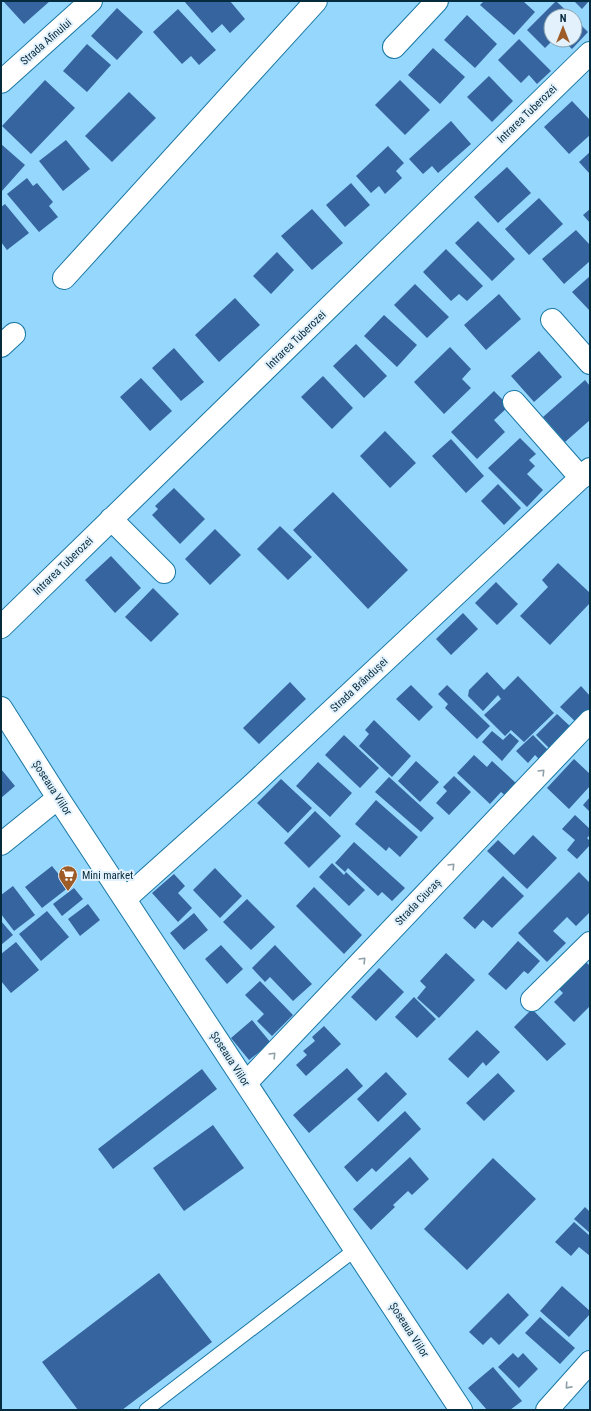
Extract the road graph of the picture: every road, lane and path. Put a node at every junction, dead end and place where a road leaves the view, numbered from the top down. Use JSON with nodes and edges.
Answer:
{"nodes":[{"id":1,"x":91,"y":1,"type":"edge"},
{"id":2,"x":316,"y":1,"type":"edge"},
{"id":3,"x":437,"y":1,"type":"edge"},
{"id":4,"x":394,"y":47,"type":"dead end"},
{"id":5,"x":590,"y":53,"type":"edge"},
{"id":6,"x":1,"y":82,"type":"edge"},
{"id":7,"x":64,"y":278,"type":"dead end"},
{"id":8,"x":552,"y":320,"type":"dead end"},
{"id":9,"x":590,"y":363,"type":"edge"},
{"id":10,"x":514,"y":402,"type":"dead end"},
{"id":11,"x":585,"y":473,"type":"edge"},
{"id":12,"x":111,"y":520,"type":"junction"},
{"id":13,"x":164,"y":572,"type":"dead end"},
{"id":14,"x":1,"y":628,"type":"edge"},
{"id":15,"x":1,"y":708,"type":"edge"},
{"id":16,"x":590,"y":721,"type":"edge"},
{"id":17,"x":58,"y":798,"type":"junction"},
{"id":18,"x":1,"y":844,"type":"edge"},
{"id":19,"x":125,"y":899,"type":"junction"},
{"id":20,"x":590,"y":943,"type":"edge"},
{"id":21,"x":532,"y":1000,"type":"dead end"},
{"id":22,"x":246,"y":1083,"type":"junction"},
{"id":23,"x":356,"y":1249,"type":"junction"},
{"id":24,"x":590,"y":1362,"type":"edge"},
{"id":25,"x":146,"y":1410,"type":"edge"},
{"id":26,"x":461,"y":1410,"type":"edge"},
{"id":27,"x":547,"y":1410,"type":"edge"}],
"edges":[{"from":1,"to":6,"type":"street","name":"Strada Afinului"},
{"from":2,"to":7,"type":"street"},
{"from":3,"to":4,"type":"street"},
{"from":5,"to":12,"type":"street","name":"Intrarea Tuberozei"},
{"from":8,"to":9,"type":"street"},
{"from":10,"to":11,"type":"street"},
{"from":11,"to":19,"type":"street","name":"Strada Brândușei"},
{"from":12,"to":13,"type":"street"},
{"from":12,"to":14,"type":"street","name":"Intrarea Tuberozei"},
{"from":15,"to":17,"type":"street","name":"Șoseaua Viilor"},
{"from":22,"to":16,"type":"street","name":"Strada Ciucaș","one_way":true},
{"from":17,"to":18,"type":"street"},
{"from":17,"to":19,"type":"street","name":"Șoseaua Viilor"},
{"from":19,"to":22,"type":"street","name":"Șoseaua Viilor"},
{"from":20,"to":21,"type":"street"},
{"from":22,"to":23,"type":"street","name":"Șoseaua Viilor"},
{"from":23,"to":25,"type":"lane"},
{"from":23,"to":26,"type":"street","name":"Șoseaua Viilor"},
{"from":24,"to":27,"type":"street","one_way":true}]}
